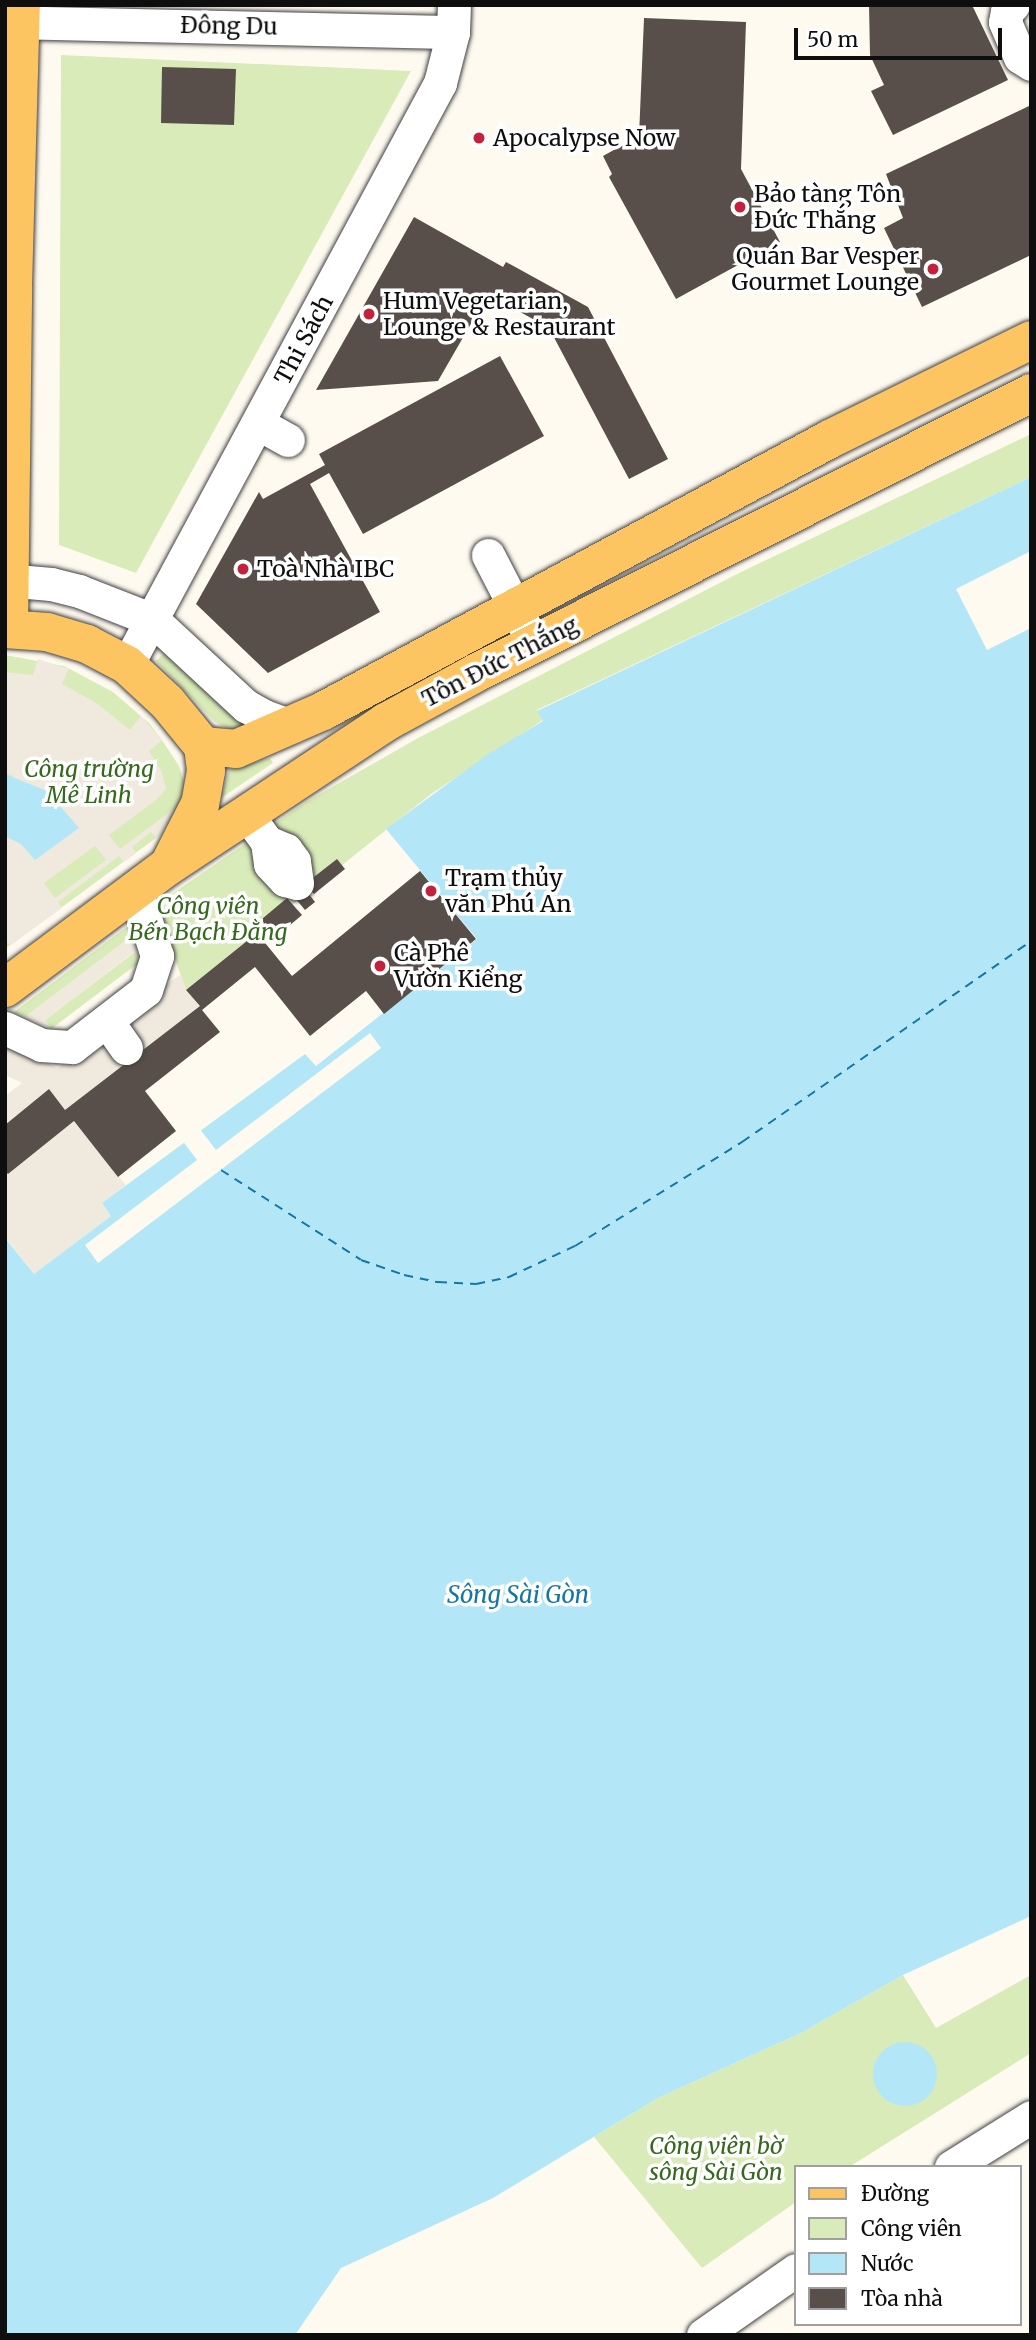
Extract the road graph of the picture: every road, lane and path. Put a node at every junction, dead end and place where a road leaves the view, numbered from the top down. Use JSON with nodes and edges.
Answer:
{"nodes":[{"id":1,"x":1013,"y":5,"type":"edge"},
{"id":2,"x":16,"y":16,"type":"edge"},
{"id":3,"x":231,"y":16,"type":"edge"},
{"id":4,"x":454,"y":19,"type":"edge"},
{"id":5,"x":1031,"y":64,"type":"edge"},
{"id":6,"x":9,"y":286,"type":"edge"},
{"id":7,"x":1031,"y":340,"type":"edge"},
{"id":8,"x":1031,"y":393,"type":"edge"},
{"id":9,"x":259,"y":424,"type":"junction"},
{"id":10,"x":288,"y":440,"type":"dead end"},
{"id":11,"x":488,"y":555,"type":"dead end"},
{"id":12,"x":8,"y":580,"type":"edge"},
{"id":13,"x":515,"y":607,"type":"junction"},
{"id":14,"x":153,"y":620,"type":"junction"},
{"id":15,"x":7,"y":629,"type":"edge"},
{"id":16,"x":534,"y":644,"type":"junction"},
{"id":17,"x":127,"y":665,"type":"junction"},
{"id":18,"x":292,"y":726,"type":"junction"},
{"id":19,"x":203,"y":746,"type":"junction"},
{"id":20,"x":167,"y":867,"type":"junction"},
{"id":21,"x":136,"y":890,"type":"junction"},
{"id":22,"x":5,"y":988,"type":"edge"},
{"id":23,"x":107,"y":1021,"type":"junction"},
{"id":24,"x":5,"y":1028,"type":"edge"},
{"id":25,"x":126,"y":1048,"type":"dead end"},
{"id":26,"x":1031,"y":2116,"type":"edge"},
{"id":27,"x":954,"y":2165,"type":"edge"},
{"id":28,"x":794,"y":2271,"type":"edge"},
{"id":29,"x":703,"y":2335,"type":"edge"}],
"edges":[{"from":1,"to":5,"type":"street"},
{"from":2,"to":3,"type":"street","name":"Đông Du"},
{"from":2,"to":6,"type":"main road"},
{"from":3,"to":4,"type":"street","name":"Đông Du"},
{"from":4,"to":9,"type":"street","name":"Thi Sách"},
{"from":6,"to":12,"type":"main road"},
{"from":7,"to":13,"type":"main road","name":"Tôn Đức Thắng"},
{"from":8,"to":16,"type":"main road","name":"Tôn Đức Thắng"},
{"from":9,"to":10,"type":"street"},
{"from":9,"to":14,"type":"street","name":"Thi Sách"},
{"from":11,"to":13,"type":"street"},
{"from":12,"to":14,"type":"street"},
{"from":12,"to":15,"type":"main road"},
{"from":13,"to":16,"type":"street"},
{"from":13,"to":18,"type":"main road","name":"Tôn Đức Thắng"},
{"from":14,"to":17,"type":"street","name":"Thi Sách"},
{"from":14,"to":18,"type":"street"},
{"from":15,"to":17,"type":"main road"},
{"from":16,"to":20,"type":"main road","name":"Tôn Đức Thắng"},
{"from":17,"to":19,"type":"main road"},
{"from":18,"to":19,"type":"main road","name":"Tôn Đức Thắng"},
{"from":19,"to":20,"type":"main road"},
{"from":20,"to":21,"type":"main road","name":"Tôn Đức Thắng"},
{"from":21,"to":22,"type":"main road","name":"Tôn Đức Thắng"},
{"from":21,"to":23,"type":"street"},
{"from":23,"to":24,"type":"street"},
{"from":23,"to":25,"type":"street"},
{"from":26,"to":27,"type":"street"},
{"from":28,"to":29,"type":"street"}]}
